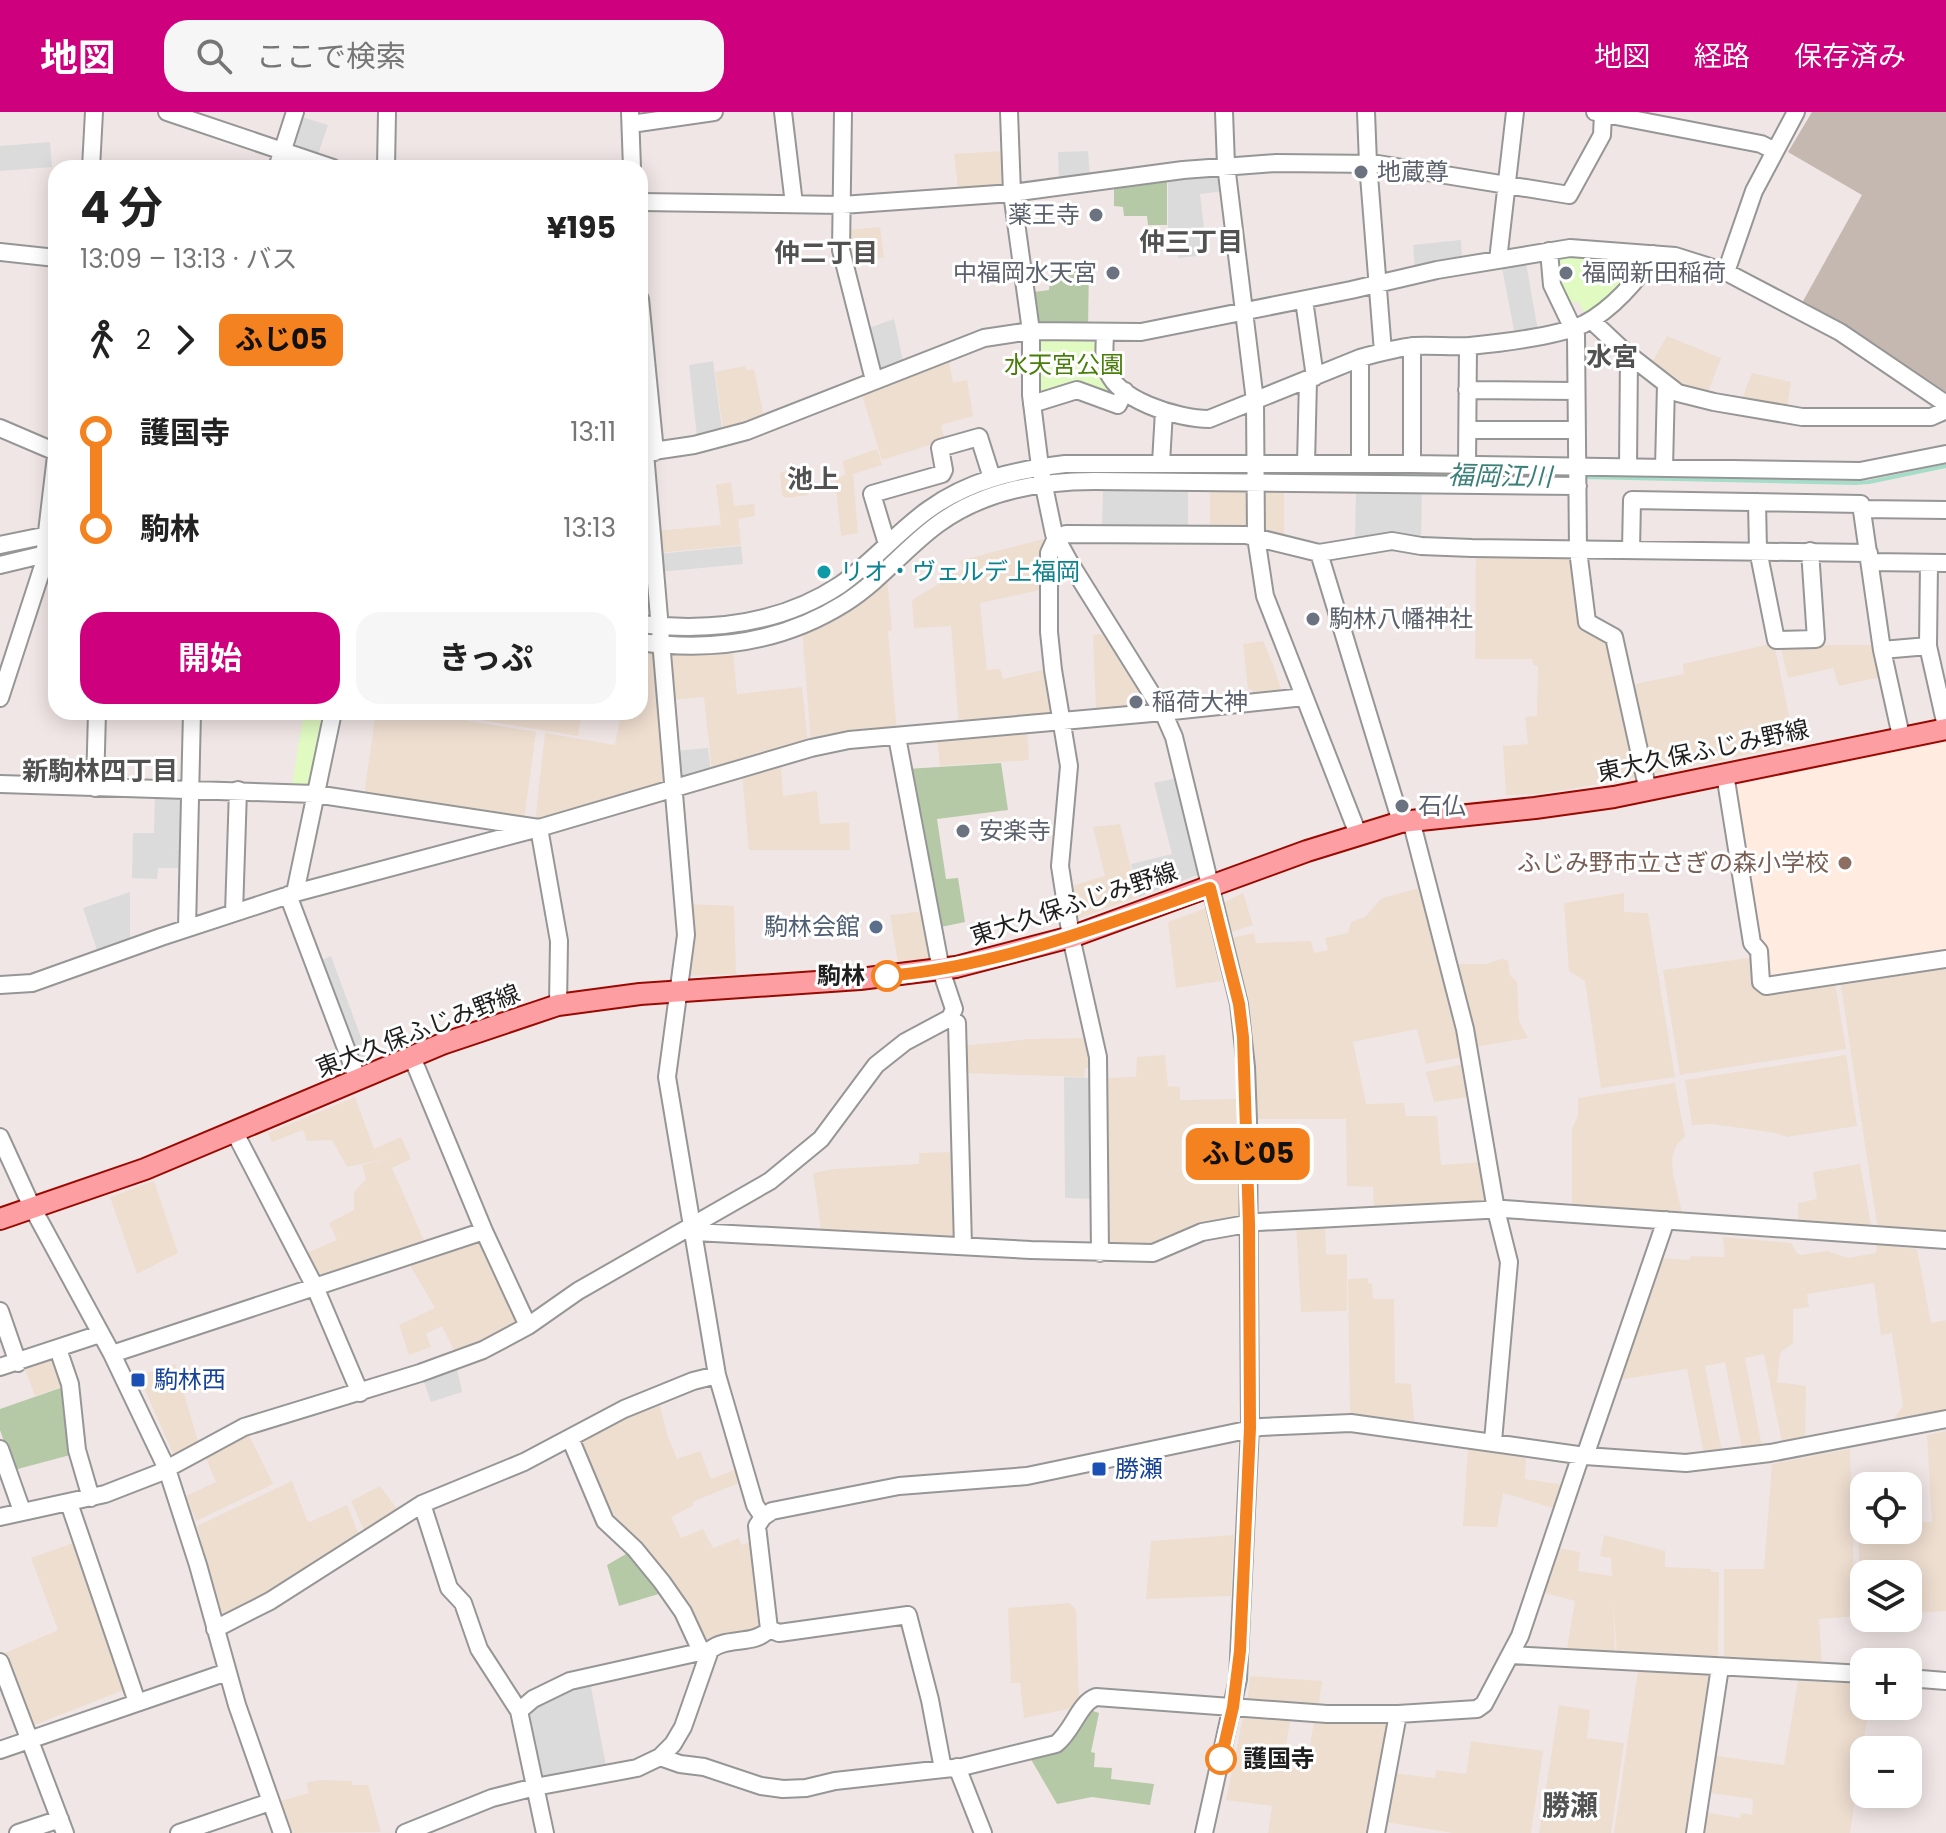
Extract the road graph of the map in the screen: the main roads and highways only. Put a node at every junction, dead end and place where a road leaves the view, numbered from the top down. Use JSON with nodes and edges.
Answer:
{"nodes":[{"id":1,"x":1946,"y":728,"type":"edge"},
{"id":2,"x":0,"y":1219,"type":"edge"}],
"edges":[{"from":1,"to":2,"type":"main road","name":"東大久保ふじみ野線"}]}
